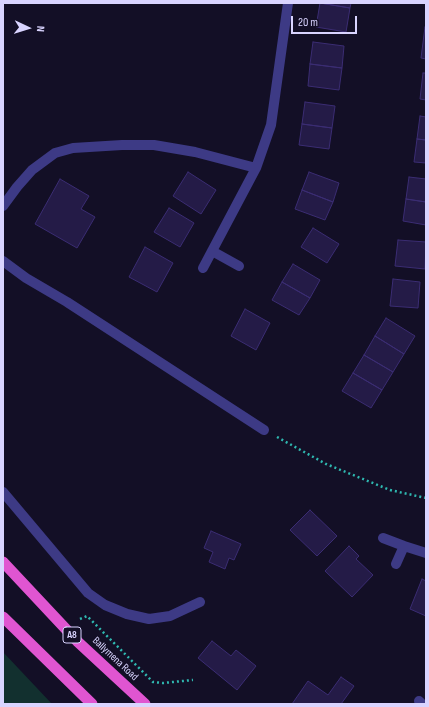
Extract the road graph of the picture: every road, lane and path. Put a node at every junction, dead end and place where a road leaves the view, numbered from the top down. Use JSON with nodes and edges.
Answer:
{"nodes":[{"id":1,"x":288,"y":3,"type":"edge"},
{"id":2,"x":256,"y":168,"type":"junction"},
{"id":3,"x":3,"y":206,"type":"edge"},
{"id":4,"x":212,"y":251,"type":"junction"},
{"id":5,"x":3,"y":261,"type":"edge"},
{"id":6,"x":239,"y":266,"type":"dead end"},
{"id":7,"x":203,"y":268,"type":"dead end"},
{"id":8,"x":264,"y":430,"type":"joint"},
{"id":9,"x":3,"y":492,"type":"edge"},
{"id":10,"x":426,"y":498,"type":"edge"},
{"id":11,"x":383,"y":538,"type":"dead end"},
{"id":12,"x":404,"y":546,"type":"junction"},
{"id":13,"x":426,"y":553,"type":"edge"},
{"id":14,"x":3,"y":562,"type":"edge"},
{"id":15,"x":396,"y":564,"type":"dead end"},
{"id":16,"x":200,"y":602,"type":"dead end"},
{"id":17,"x":3,"y":617,"type":"edge"},
{"id":18,"x":79,"y":619,"type":"dead end"},
{"id":19,"x":193,"y":680,"type":"dead end"},
{"id":20,"x":92,"y":704,"type":"edge"},
{"id":21,"x":145,"y":704,"type":"edge"}],
"edges":[{"from":1,"to":2,"type":"street"},
{"from":2,"to":3,"type":"street"},
{"from":2,"to":4,"type":"street"},
{"from":4,"to":6,"type":"street"},
{"from":4,"to":7,"type":"street"},
{"from":5,"to":8,"type":"street"},
{"from":8,"to":10,"type":"path"},
{"from":9,"to":16,"type":"street"},
{"from":11,"to":12,"type":"street"},
{"from":12,"to":13,"type":"street"},
{"from":12,"to":15,"type":"street"},
{"from":14,"to":21,"type":"highway","name":"Ballymena Road","number":"A8"},
{"from":17,"to":20,"type":"highway"},
{"from":18,"to":19,"type":"path"}]}
